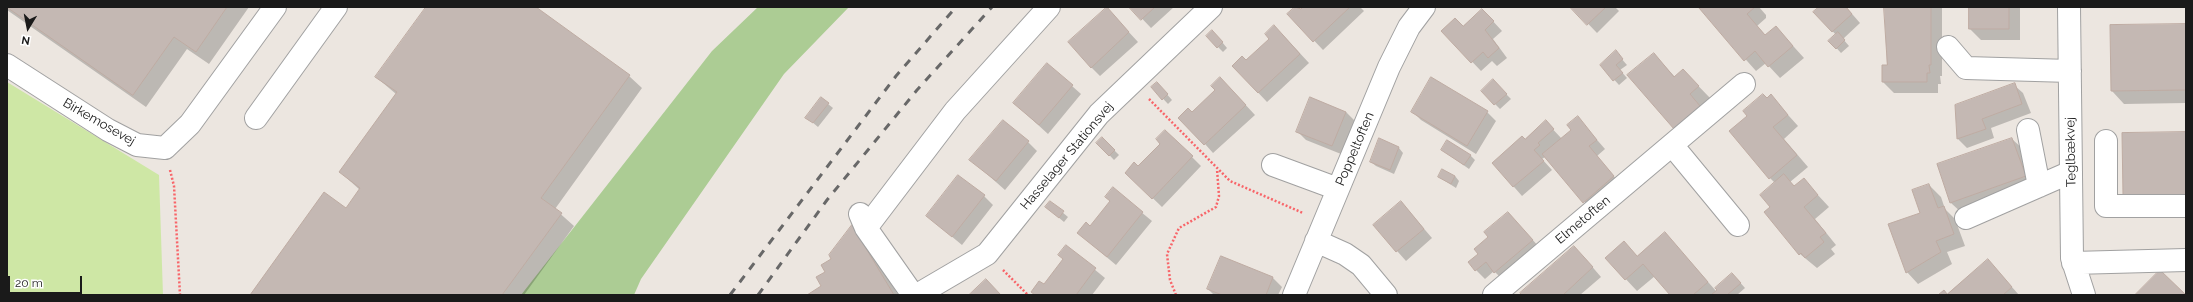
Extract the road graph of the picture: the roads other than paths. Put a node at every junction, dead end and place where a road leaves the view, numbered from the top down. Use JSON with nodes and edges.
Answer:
{"nodes":[{"id":1,"x":275,"y":7,"type":"edge"},
{"id":2,"x":336,"y":7,"type":"edge"},
{"id":3,"x":1049,"y":7,"type":"edge"},
{"id":4,"x":1210,"y":7,"type":"edge"},
{"id":5,"x":1424,"y":7,"type":"edge"},
{"id":6,"x":2069,"y":7,"type":"edge"},
{"id":7,"x":1948,"y":47,"type":"dead end"},
{"id":8,"x":7,"y":65,"type":"edge"},
{"id":9,"x":2070,"y":71,"type":"junction"},
{"id":10,"x":1744,"y":84,"type":"dead end"},
{"id":11,"x":256,"y":118,"type":"dead end"},
{"id":12,"x":2028,"y":130,"type":"dead end"},
{"id":13,"x":2106,"y":141,"type":"dead end"},
{"id":14,"x":1672,"y":145,"type":"junction"},
{"id":15,"x":1273,"y":165,"type":"dead end"},
{"id":16,"x":2071,"y":172,"type":"junction"},
{"id":17,"x":2039,"y":186,"type":"junction"},
{"id":18,"x":1338,"y":189,"type":"junction"},
{"id":19,"x":2071,"y":198,"type":"junction"},
{"id":20,"x":2106,"y":199,"type":"junction"},
{"id":21,"x":2186,"y":206,"type":"edge"},
{"id":22,"x":1966,"y":218,"type":"dead end"},
{"id":23,"x":1738,"y":225,"type":"dead end"},
{"id":24,"x":1320,"y":231,"type":"junction"},
{"id":25,"x":2186,"y":260,"type":"edge"},
{"id":26,"x":2073,"y":263,"type":"junction"},
{"id":27,"x":913,"y":295,"type":"edge"},
{"id":28,"x":917,"y":295,"type":"edge"},
{"id":29,"x":1294,"y":295,"type":"edge"},
{"id":30,"x":1386,"y":295,"type":"edge"},
{"id":31,"x":1494,"y":295,"type":"edge"},
{"id":32,"x":2084,"y":295,"type":"edge"}],
"edges":[{"from":1,"to":8,"type":"street","name":"Birkemosevej"},
{"from":2,"to":11,"type":"street"},
{"from":3,"to":27,"type":"street"},
{"from":4,"to":28,"type":"street","name":"Hasselager Stationsvej"},
{"from":5,"to":18,"type":"street","name":"Poppeltoften"},
{"from":6,"to":9,"type":"street","name":"Teglbækvej"},
{"from":7,"to":9,"type":"street"},
{"from":9,"to":16,"type":"street","name":"Teglbækvej"},
{"from":10,"to":14,"type":"street","name":"Elmetoften"},
{"from":12,"to":17,"type":"street"},
{"from":13,"to":20,"type":"street"},
{"from":14,"to":23,"type":"street"},
{"from":14,"to":31,"type":"street","name":"Elmetoften"},
{"from":15,"to":18,"type":"street"},
{"from":16,"to":17,"type":"street"},
{"from":16,"to":19,"type":"street","name":"Teglbækvej"},
{"from":17,"to":22,"type":"street"},
{"from":18,"to":24,"type":"street","name":"Poppeltoften"},
{"from":19,"to":20,"type":"street"},
{"from":19,"to":26,"type":"street","name":"Teglbækvej"},
{"from":20,"to":21,"type":"street"},
{"from":24,"to":29,"type":"street","name":"Poppeltoften"},
{"from":24,"to":30,"type":"street"},
{"from":25,"to":26,"type":"street"},
{"from":26,"to":32,"type":"street","name":"Teglbækvej"}]}
